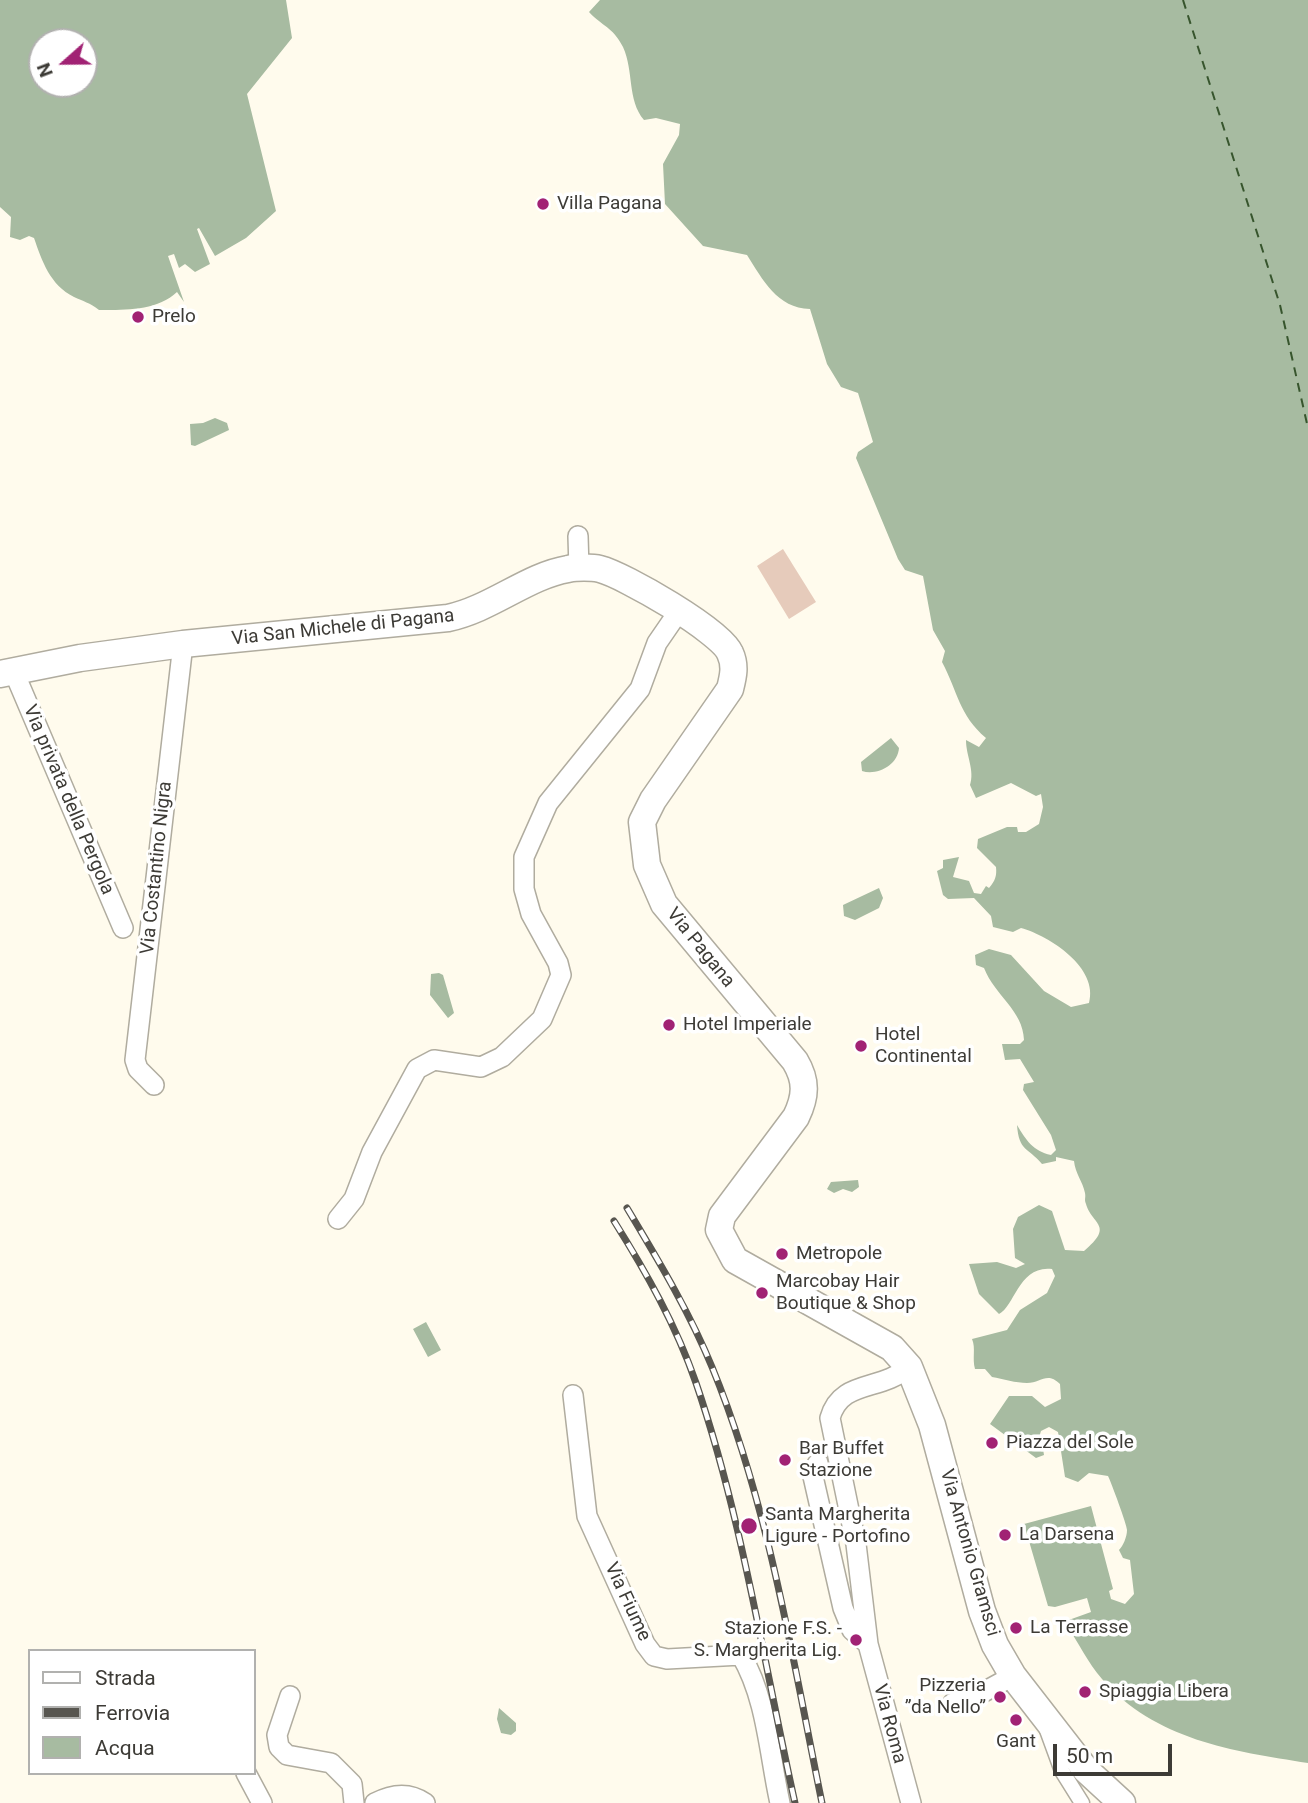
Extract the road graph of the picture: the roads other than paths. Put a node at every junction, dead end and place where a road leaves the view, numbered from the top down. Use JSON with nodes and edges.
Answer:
{"nodes":[{"id":1,"x":578,"y":536,"type":"dead end"},
{"id":2,"x":579,"y":569,"type":"junction"},
{"id":3,"x":679,"y":611,"type":"junction"},
{"id":4,"x":705,"y":627,"type":"joint"},
{"id":5,"x":183,"y":644,"type":"junction"},
{"id":6,"x":7,"y":673,"type":"edge"},
{"id":7,"x":123,"y":928,"type":"dead end"},
{"id":8,"x":154,"y":1084,"type":"dead end"},
{"id":9,"x":338,"y":1219,"type":"dead end"},
{"id":10,"x":909,"y":1367,"type":"junction"},
{"id":11,"x":573,"y":1395,"type":"dead end"},
{"id":12,"x":818,"y":1463,"type":"dead end"},
{"id":13,"x":868,"y":1644,"type":"junction"},
{"id":14,"x":1013,"y":1676,"type":"junction"},
{"id":15,"x":290,"y":1696,"type":"dead end"},
{"id":16,"x":953,"y":1703,"type":"dead end"},
{"id":17,"x":1048,"y":1721,"type":"junction"},
{"id":18,"x":247,"y":1775,"type":"edge"},
{"id":19,"x":905,"y":1797,"type":"edge"},
{"id":20,"x":262,"y":1803,"type":"edge"},
{"id":21,"x":354,"y":1803,"type":"edge"},
{"id":22,"x":375,"y":1803,"type":"edge"},
{"id":23,"x":425,"y":1803,"type":"edge"},
{"id":24,"x":780,"y":1803,"type":"edge"},
{"id":25,"x":1082,"y":1803,"type":"edge"},
{"id":26,"x":1122,"y":1803,"type":"edge"}],
"edges":[{"from":1,"to":2,"type":"street"},
{"from":2,"to":3,"type":"main road","name":"Via San Michele di Pagana"},
{"from":2,"to":5,"type":"main road","name":"Via San Michele di Pagana"},
{"from":3,"to":4,"type":"main road","name":"Via San Michele di Pagana"},
{"from":3,"to":9,"type":"street"},
{"from":4,"to":10,"type":"main road","name":"Via Pagana"},
{"from":5,"to":6,"type":"main road","name":"Via San Michele di Pagana"},
{"from":5,"to":8,"type":"street","name":"Via Costantino Nigra"},
{"from":6,"to":7,"type":"street","name":"Via privata della Pergola"},
{"from":10,"to":13,"type":"street","name":"Via Roma"},
{"from":10,"to":14,"type":"main road","name":"Via Antonio Gramsci"},
{"from":11,"to":24,"type":"street","name":"Via Fiume"},
{"from":12,"to":13,"type":"street"},
{"from":13,"to":19,"type":"street","name":"Via Roma"},
{"from":14,"to":16,"type":"street"},
{"from":14,"to":17,"type":"main road","name":"Via Antonio Gramsci"},
{"from":15,"to":21,"type":"street"},
{"from":17,"to":25,"type":"street","name":"Via Antonio Gramsci"},
{"from":17,"to":26,"type":"main road"},
{"from":18,"to":20,"type":"street"},
{"from":22,"to":23,"type":"street"}]}
